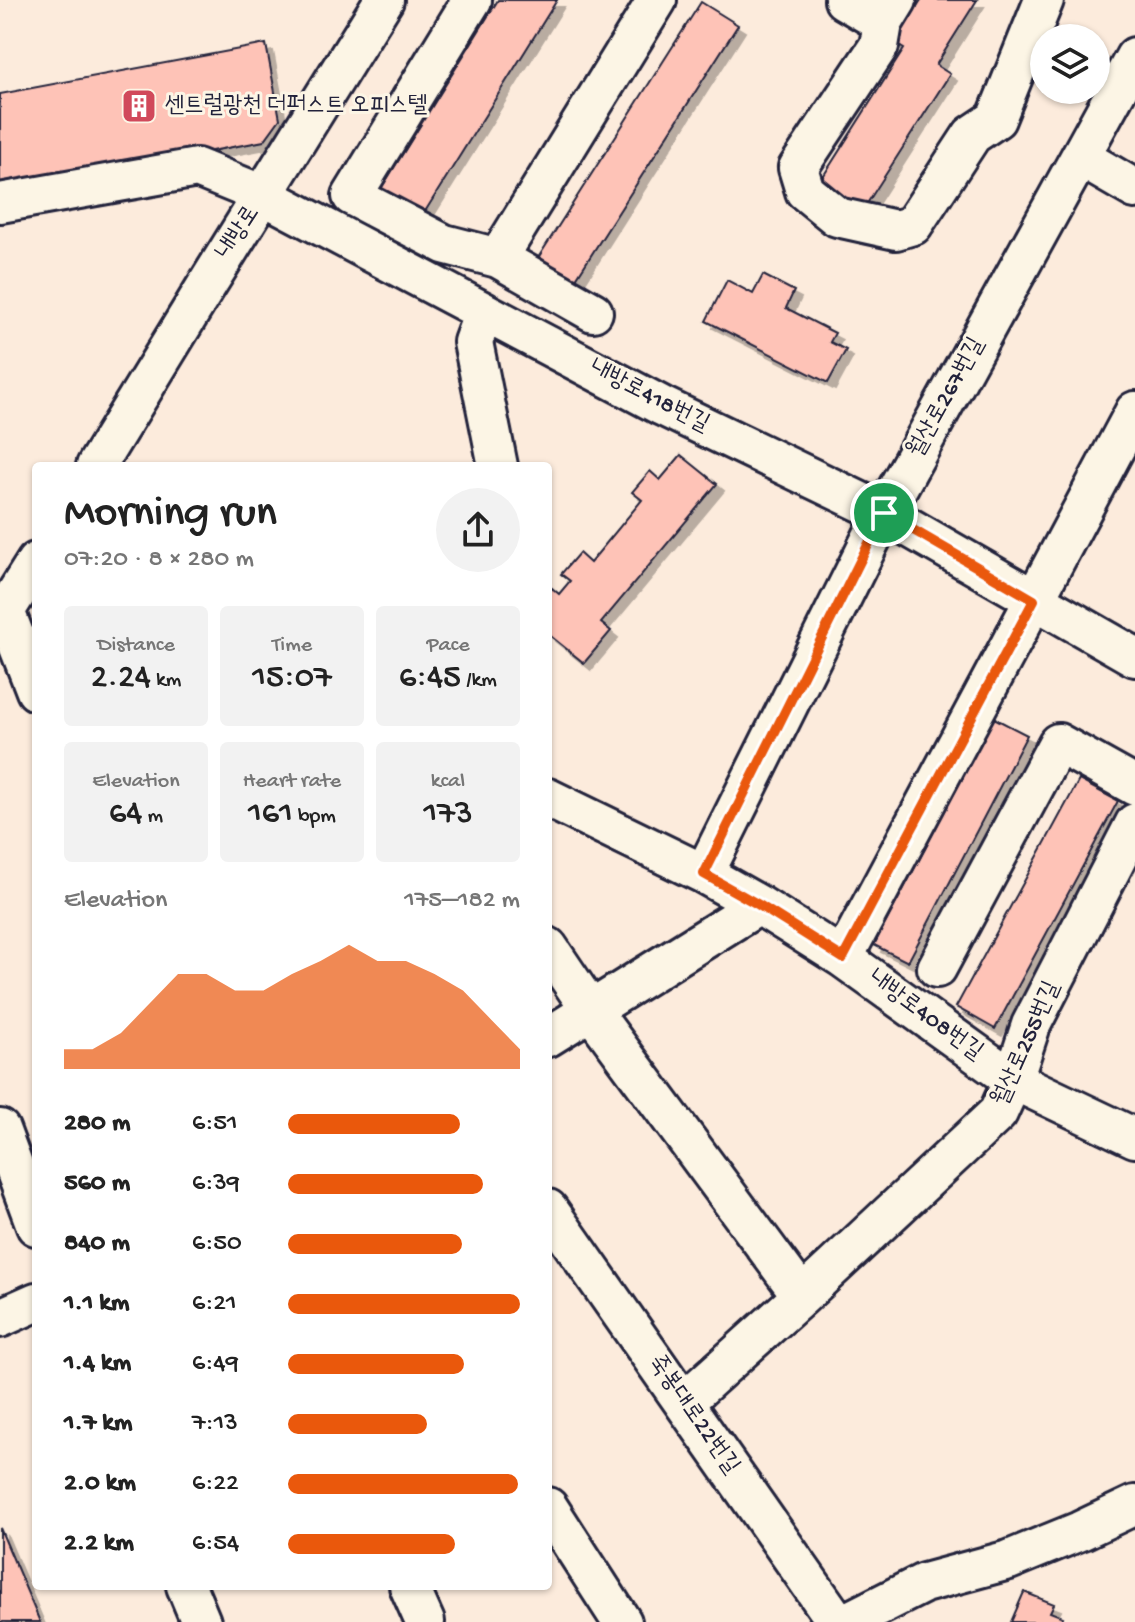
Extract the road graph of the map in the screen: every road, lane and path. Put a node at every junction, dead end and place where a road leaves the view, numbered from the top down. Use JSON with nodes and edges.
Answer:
{"nodes":[{"id":1,"x":384,"y":0,"type":"edge"},
{"id":2,"x":472,"y":0,"type":"edge"},
{"id":3,"x":657,"y":0,"type":"edge"},
{"id":4,"x":844,"y":0,"type":"edge"},
{"id":5,"x":1044,"y":0,"type":"edge"},
{"id":6,"x":890,"y":11,"type":"edge"},
{"id":7,"x":1135,"y":57,"type":"edge"},
{"id":8,"x":1080,"y":157,"type":"junction"},
{"id":9,"x":1135,"y":189,"type":"edge"},
{"id":10,"x":263,"y":195,"type":"junction"},
{"id":11,"x":0,"y":203,"type":"edge"},
{"id":12,"x":498,"y":258,"type":"junction"},
{"id":13,"x":484,"y":312,"type":"junction"},
{"id":14,"x":593,"y":312,"type":"dead end"},
{"id":15,"x":1135,"y":411,"type":"edge"},
{"id":16,"x":98,"y":462,"type":"edge"},
{"id":17,"x":497,"y":462,"type":"edge"},
{"id":18,"x":884,"y":513,"type":"junction"},
{"id":19,"x":32,"y":568,"type":"edge"},
{"id":20,"x":1034,"y":600,"type":"junction"},
{"id":21,"x":2,"y":615,"type":"edge"},
{"id":22,"x":1135,"y":657,"type":"edge"},
{"id":23,"x":32,"y":682,"type":"edge"},
{"id":24,"x":1135,"y":786,"type":"edge"},
{"id":25,"x":552,"y":800,"type":"edge"},
{"id":26,"x":1135,"y":823,"type":"edge"},
{"id":27,"x":704,"y":874,"type":"junction"},
{"id":28,"x":759,"y":905,"type":"junction"},
{"id":29,"x":552,"y":953,"type":"edge"},
{"id":30,"x":843,"y":958,"type":"junction"},
{"id":31,"x":937,"y":968,"type":"dead end"},
{"id":32,"x":590,"y":1009,"type":"junction"},
{"id":33,"x":552,"y":1034,"type":"edge"},
{"id":34,"x":1013,"y":1080,"type":"junction"},
{"id":35,"x":0,"y":1129,"type":"edge"},
{"id":36,"x":1135,"y":1138,"type":"edge"},
{"id":37,"x":32,"y":1215,"type":"edge"},
{"id":38,"x":552,"y":1215,"type":"edge"},
{"id":39,"x":802,"y":1296,"type":"junction"},
{"id":40,"x":32,"y":1304,"type":"edge"},
{"id":41,"x":0,"y":1318,"type":"edge"},
{"id":42,"x":684,"y":1402,"type":"junction"},
{"id":43,"x":1135,"y":1505,"type":"edge"},
{"id":44,"x":552,"y":1513,"type":"edge"},
{"id":45,"x":188,"y":1590,"type":"edge"},
{"id":46,"x":411,"y":1590,"type":"edge"},
{"id":47,"x":201,"y":1622,"type":"edge"},
{"id":48,"x":425,"y":1622,"type":"edge"},
{"id":49,"x":622,"y":1622,"type":"edge"},
{"id":50,"x":837,"y":1622,"type":"edge"},
{"id":51,"x":847,"y":1622,"type":"edge"}],
"edges":[{"from":1,"to":10,"type":"street","name":"내방로"},
{"from":2,"to":12,"type":"street"},
{"from":3,"to":12,"type":"street"},
{"from":4,"to":6,"type":"street"},
{"from":5,"to":6,"type":"street"},
{"from":7,"to":8,"type":"street","name":"월산로267번길"},
{"from":8,"to":9,"type":"street"},
{"from":8,"to":18,"type":"street","name":"월산로267번길"},
{"from":10,"to":11,"type":"street","name":"내방로418번길"},
{"from":10,"to":13,"type":"street","name":"내방로418번길"},
{"from":10,"to":16,"type":"street","name":"내방로"},
{"from":12,"to":14,"type":"street"},
{"from":13,"to":17,"type":"street"},
{"from":13,"to":18,"type":"street","name":"내방로418번길"},
{"from":15,"to":20,"type":"street"},
{"from":18,"to":20,"type":"street","name":"내방로418번길"},
{"from":18,"to":27,"type":"street","name":"월산로267번길"},
{"from":19,"to":21,"type":"street"},
{"from":20,"to":22,"type":"street","name":"내방로418번길"},
{"from":20,"to":30,"type":"street","name":"내방로408번길"},
{"from":21,"to":23,"type":"street"},
{"from":24,"to":31,"type":"street"},
{"from":25,"to":27,"type":"street","name":"내방로408번길"},
{"from":26,"to":34,"type":"street","name":"월산로255번길"},
{"from":27,"to":28,"type":"street","name":"내방로408번길"},
{"from":28,"to":30,"type":"street","name":"내방로408번길"},
{"from":28,"to":32,"type":"street"},
{"from":29,"to":32,"type":"street"},
{"from":30,"to":34,"type":"street","name":"내방로408번길"},
{"from":32,"to":33,"type":"street"},
{"from":32,"to":39,"type":"street"},
{"from":34,"to":36,"type":"street","name":"내방로408번길"},
{"from":34,"to":39,"type":"street","name":"월산로255번길"},
{"from":35,"to":37,"type":"street"},
{"from":38,"to":42,"type":"street","name":"죽봉대로22번길"},
{"from":39,"to":42,"type":"street","name":"월산로255번길"},
{"from":40,"to":41,"type":"street"},
{"from":42,"to":50,"type":"street","name":"죽봉대로22번길"},
{"from":43,"to":51,"type":"street"},
{"from":44,"to":49,"type":"street"},
{"from":45,"to":47,"type":"street"},
{"from":46,"to":48,"type":"street"}]}
